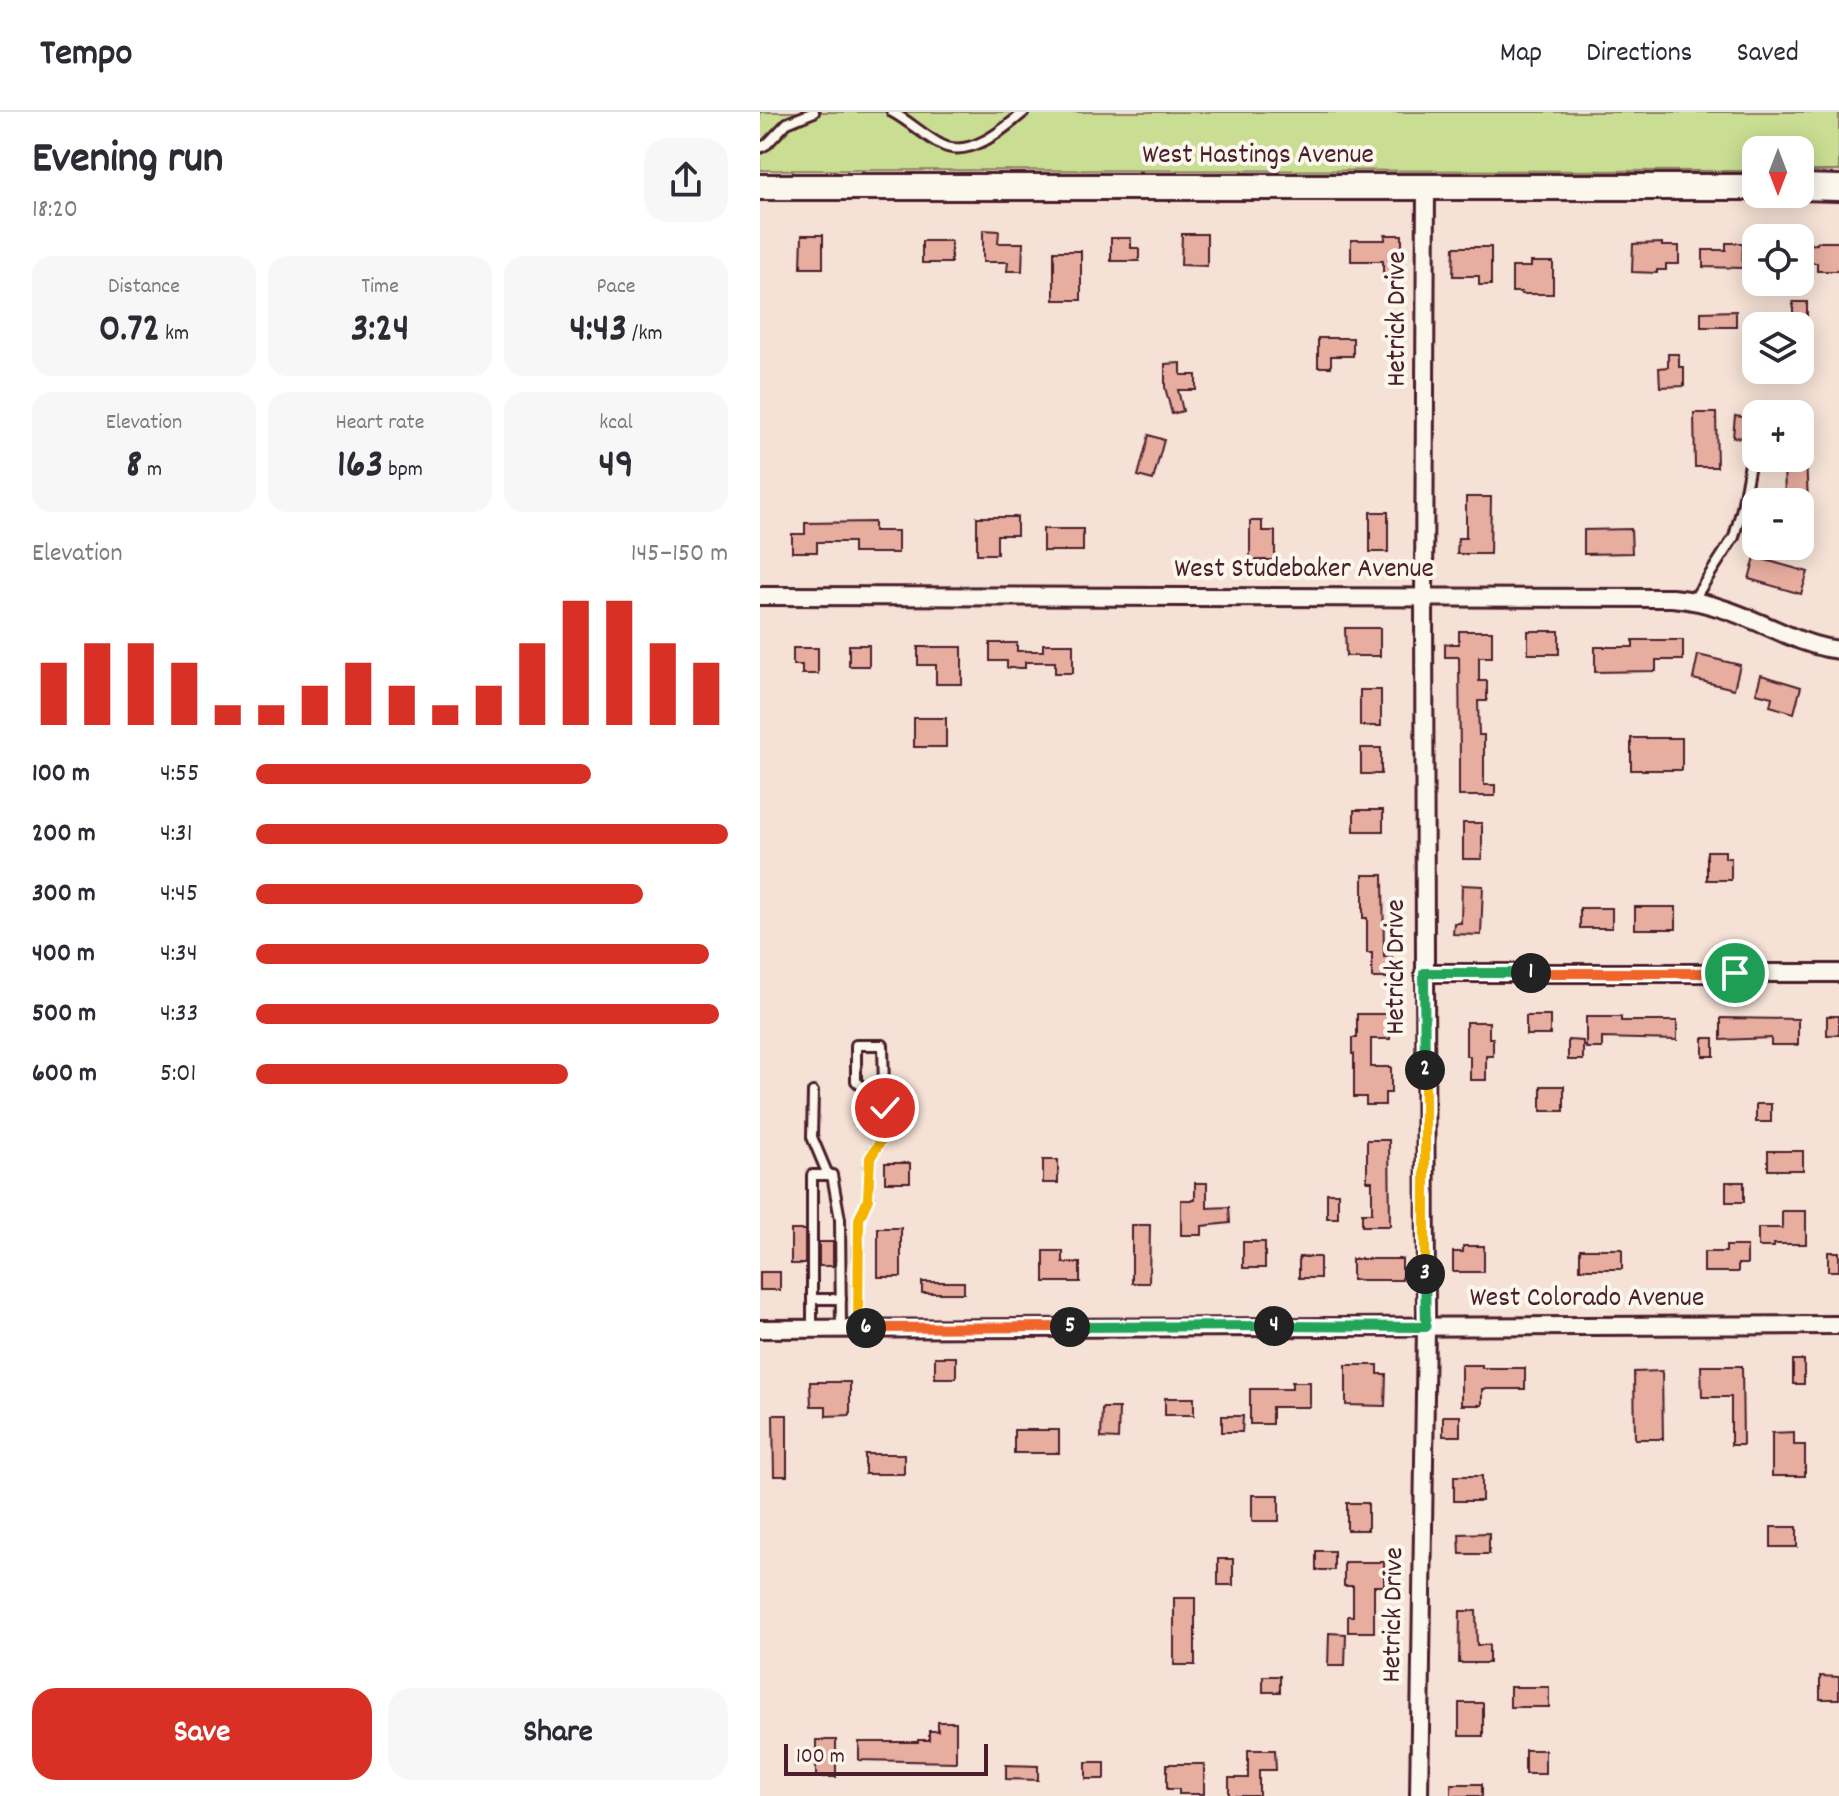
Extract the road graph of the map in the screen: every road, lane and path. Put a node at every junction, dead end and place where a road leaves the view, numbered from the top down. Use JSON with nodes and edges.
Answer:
{"nodes":[{"id":1,"x":814,"y":112,"type":"edge"},
{"id":2,"x":892,"y":112,"type":"edge"},
{"id":3,"x":1024,"y":112,"type":"edge"},
{"id":4,"x":760,"y":148,"type":"edge"},
{"id":5,"x":1426,"y":186,"type":"junction"},
{"id":6,"x":760,"y":187,"type":"edge"},
{"id":7,"x":1742,"y":187,"type":"edge"},
{"id":8,"x":1814,"y":187,"type":"edge"},
{"id":9,"x":1839,"y":188,"type":"edge"},
{"id":10,"x":1749,"y":472,"type":"edge"},
{"id":11,"x":760,"y":596,"type":"edge"},
{"id":12,"x":1424,"y":597,"type":"junction"},
{"id":13,"x":1694,"y":599,"type":"junction"},
{"id":14,"x":1839,"y":650,"type":"edge"},
{"id":15,"x":1424,"y":973,"type":"junction"},
{"id":16,"x":1839,"y":973,"type":"edge"},
{"id":17,"x":813,"y":1092,"type":"dead end"},
{"id":18,"x":885,"y":1108,"type":"junction"},
{"id":19,"x":828,"y":1175,"type":"junction"},
{"id":20,"x":812,"y":1299,"type":"junction"},
{"id":21,"x":841,"y":1299,"type":"junction"},
{"id":22,"x":1839,"y":1325,"type":"edge"},
{"id":23,"x":1426,"y":1327,"type":"junction"},
{"id":24,"x":849,"y":1328,"type":"junction"},
{"id":25,"x":760,"y":1329,"type":"edge"},
{"id":26,"x":812,"y":1329,"type":"junction"},
{"id":27,"x":1419,"y":1796,"type":"edge"}],
"edges":[{"from":1,"to":4,"type":"lane"},
{"from":2,"to":3,"type":"lane"},
{"from":5,"to":6,"type":"main road","name":"West Hastings Avenue"},
{"from":5,"to":7,"type":"main road","name":"West Hastings Avenue"},
{"from":5,"to":12,"type":"street","name":"Hetrick Drive"},
{"from":8,"to":9,"type":"main road"},
{"from":10,"to":13,"type":"lane"},
{"from":11,"to":12,"type":"street","name":"West Studebaker Avenue"},
{"from":12,"to":13,"type":"street","name":"West Studebaker Avenue"},
{"from":12,"to":15,"type":"street","name":"Hetrick Drive"},
{"from":13,"to":14,"type":"street","name":"West Studebaker Avenue"},
{"from":15,"to":16,"type":"street"},
{"from":15,"to":23,"type":"street","name":"Hetrick Drive"},
{"from":17,"to":19,"type":"lane"},
{"from":18,"to":18,"type":"lane"},
{"from":18,"to":24,"type":"lane"},
{"from":19,"to":20,"type":"lane"},
{"from":19,"to":21,"type":"lane"},
{"from":20,"to":21,"type":"lane"},
{"from":20,"to":26,"type":"lane"},
{"from":21,"to":24,"type":"lane"},
{"from":22,"to":23,"type":"street","name":"West Colorado Avenue"},
{"from":23,"to":24,"type":"street","name":"West Colorado Avenue"},
{"from":23,"to":27,"type":"street","name":"Hetrick Drive"},
{"from":24,"to":26,"type":"street","name":"West Colorado Avenue"},
{"from":25,"to":26,"type":"street","name":"West Colorado Avenue"}]}
